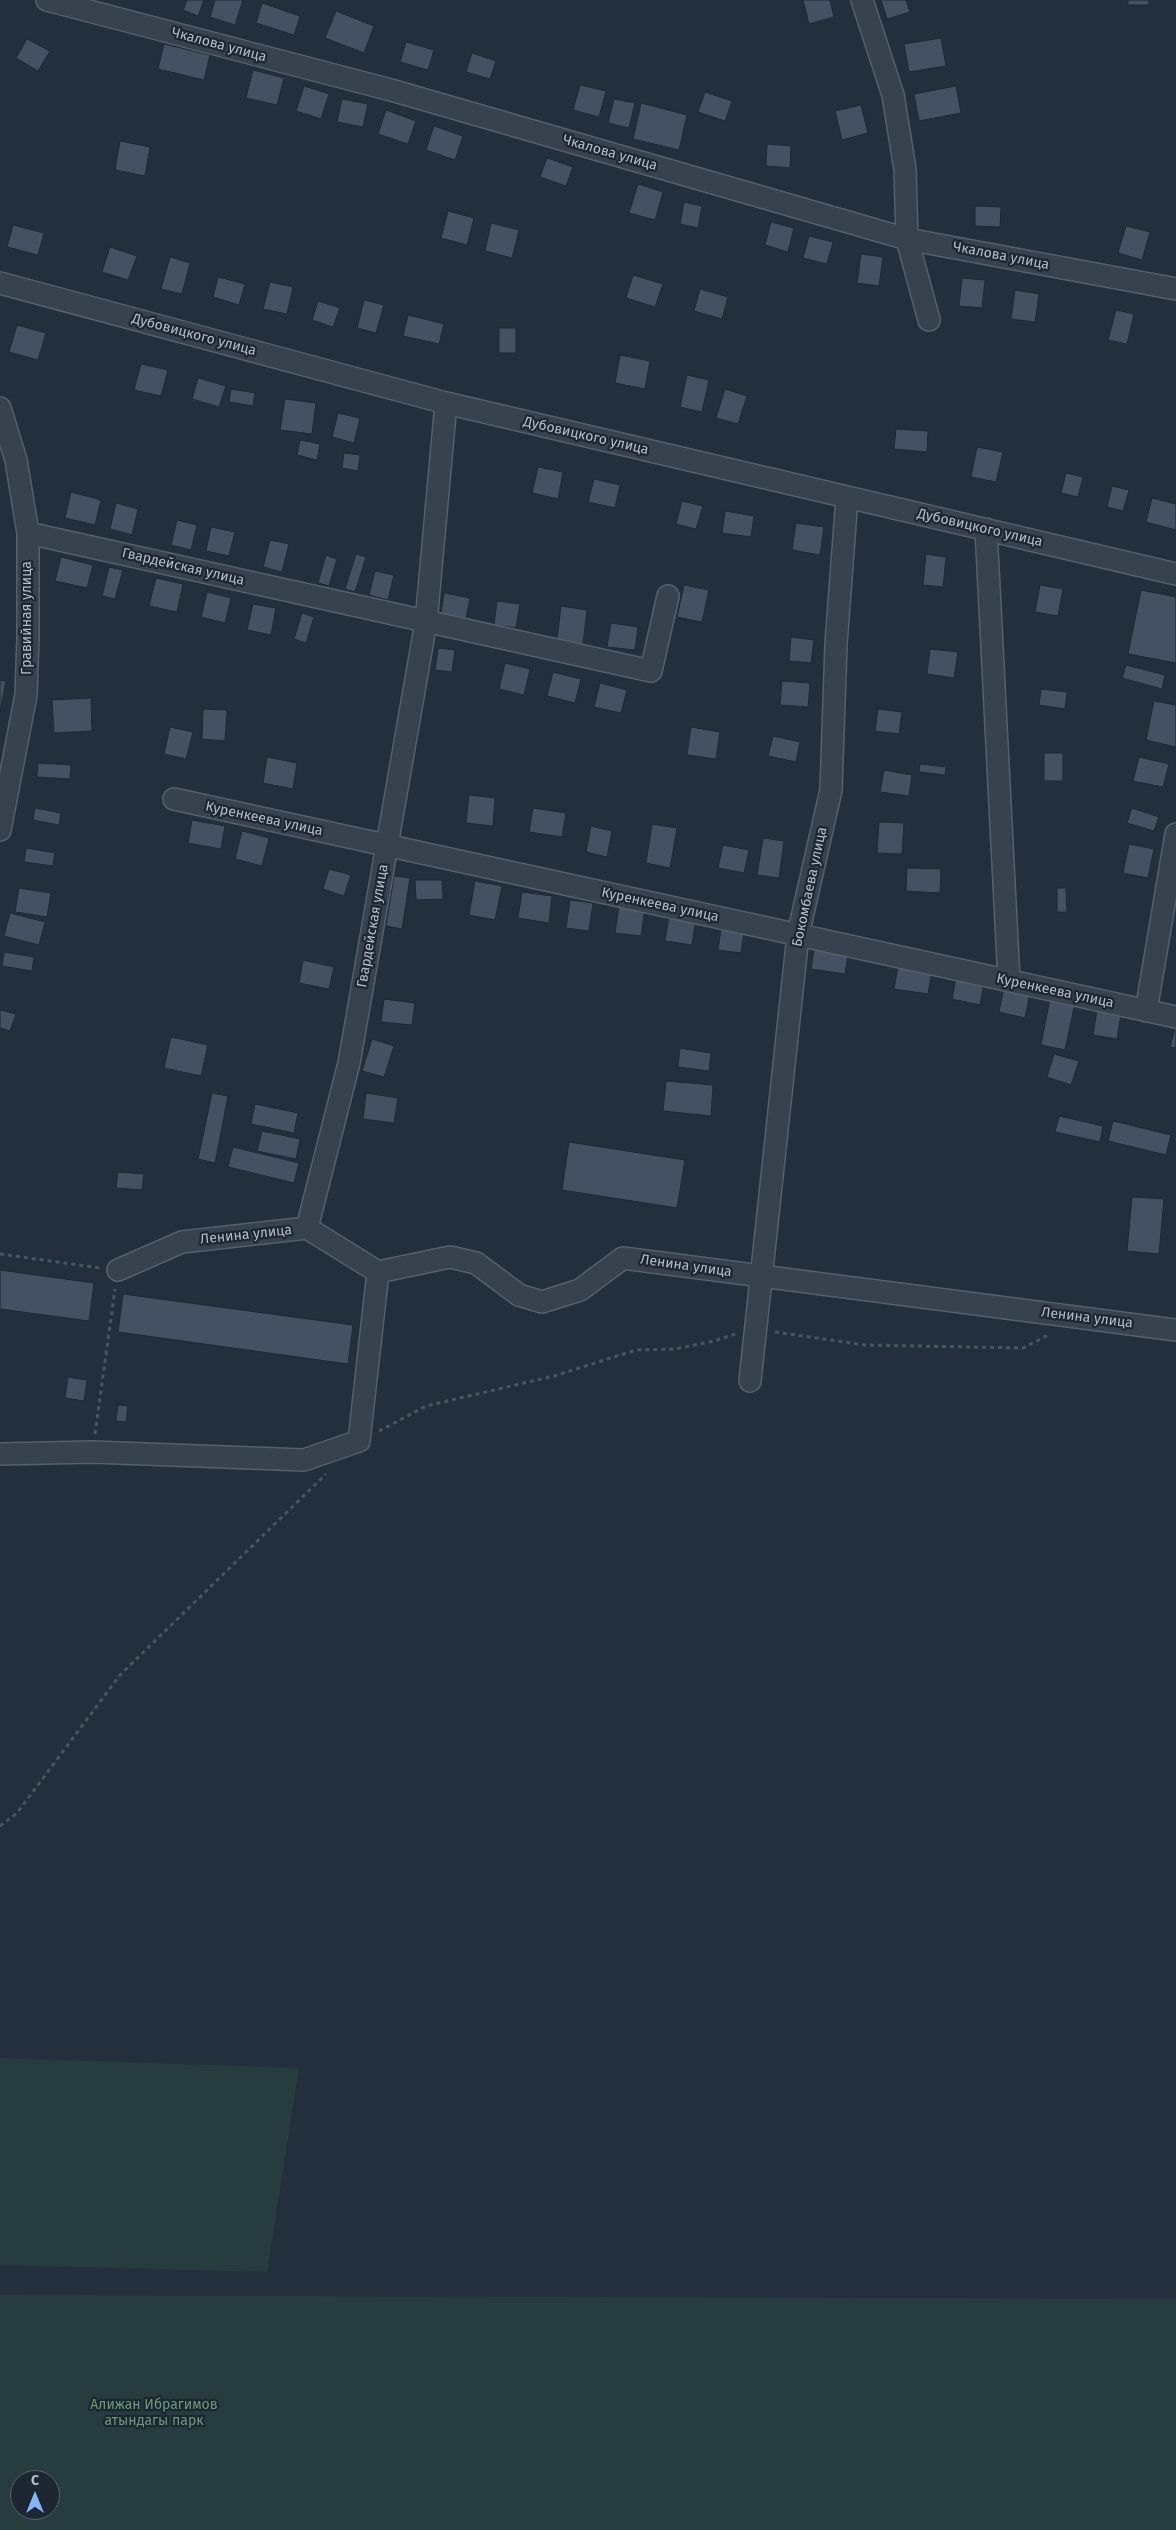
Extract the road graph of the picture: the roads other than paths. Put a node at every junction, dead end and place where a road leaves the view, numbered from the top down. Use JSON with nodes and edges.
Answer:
{"nodes":[{"id":1,"x":47,"y":0,"type":"edge"},
{"id":2,"x":862,"y":0,"type":"edge"},
{"id":3,"x":907,"y":238,"type":"junction"},
{"id":4,"x":0,"y":283,"type":"edge"},
{"id":5,"x":1176,"y":290,"type":"edge"},
{"id":6,"x":929,"y":320,"type":"dead end"},
{"id":7,"x":446,"y":403,"type":"junction"},
{"id":8,"x":0,"y":408,"type":"edge"},
{"id":9,"x":847,"y":497,"type":"junction"},
{"id":10,"x":986,"y":530,"type":"junction"},
{"id":11,"x":28,"y":533,"type":"junction"},
{"id":12,"x":1176,"y":574,"type":"edge"},
{"id":13,"x":668,"y":596,"type":"dead end"},
{"id":14,"x":426,"y":622,"type":"junction"},
{"id":15,"x":174,"y":799,"type":"dead end"},
{"id":16,"x":0,"y":830,"type":"edge"},
{"id":17,"x":1176,"y":834,"type":"edge"},
{"id":18,"x":387,"y":846,"type":"junction"},
{"id":19,"x":798,"y":935,"type":"junction"},
{"id":20,"x":1009,"y":981,"type":"junction"},
{"id":21,"x":1146,"y":1011,"type":"junction"},
{"id":22,"x":1176,"y":1018,"type":"edge"},
{"id":23,"x":308,"y":1228,"type":"junction"},
{"id":24,"x":118,"y":1270,"type":"road end"},
{"id":25,"x":378,"y":1272,"type":"junction"},
{"id":26,"x":762,"y":1276,"type":"junction"},
{"id":27,"x":1176,"y":1330,"type":"edge"},
{"id":28,"x":750,"y":1380,"type":"dead end"},
{"id":29,"x":0,"y":1454,"type":"edge"}],
"edges":[{"from":1,"to":3,"type":"street","name":"Чкалова улица"},
{"from":2,"to":3,"type":"street"},
{"from":3,"to":5,"type":"street","name":"Чкалова улица"},
{"from":3,"to":6,"type":"street"},
{"from":4,"to":7,"type":"street","name":"Дубовицкого улица"},
{"from":7,"to":9,"type":"street","name":"Дубовицкого улица"},
{"from":7,"to":14,"type":"street","name":"Гвардейская улица"},
{"from":8,"to":11,"type":"street","name":"Гравийная улица"},
{"from":9,"to":10,"type":"street","name":"Дубовицкого улица"},
{"from":9,"to":19,"type":"street","name":"Бокомбаева улица"},
{"from":10,"to":12,"type":"street","name":"Дубовицкого улица"},
{"from":10,"to":20,"type":"street"},
{"from":11,"to":14,"type":"street","name":"Гвардейская улица"},
{"from":11,"to":16,"type":"street","name":"Гравийная улица"},
{"from":13,"to":14,"type":"street","name":"Гвардейская улица"},
{"from":14,"to":18,"type":"street","name":"Гвардейская улица"},
{"from":15,"to":18,"type":"street","name":"Куренкеева улица"},
{"from":17,"to":21,"type":"street"},
{"from":18,"to":19,"type":"street","name":"Куренкеева улица"},
{"from":18,"to":23,"type":"street","name":"Гвардейская улица"},
{"from":19,"to":20,"type":"street","name":"Куренкеева улица"},
{"from":19,"to":26,"type":"street","name":"Бокомбаева улица"},
{"from":20,"to":21,"type":"street","name":"Куренкеева улица"},
{"from":21,"to":22,"type":"street","name":"Куренкеева улица"},
{"from":23,"to":24,"type":"street","name":"Ленина улица"},
{"from":23,"to":25,"type":"street","name":"Ленина улица"},
{"from":25,"to":26,"type":"street","name":"Ленина улица"},
{"from":25,"to":29,"type":"street"},
{"from":26,"to":27,"type":"street","name":"Ленина улица"},
{"from":26,"to":28,"type":"street","name":"Бокомбаева улица"}]}
